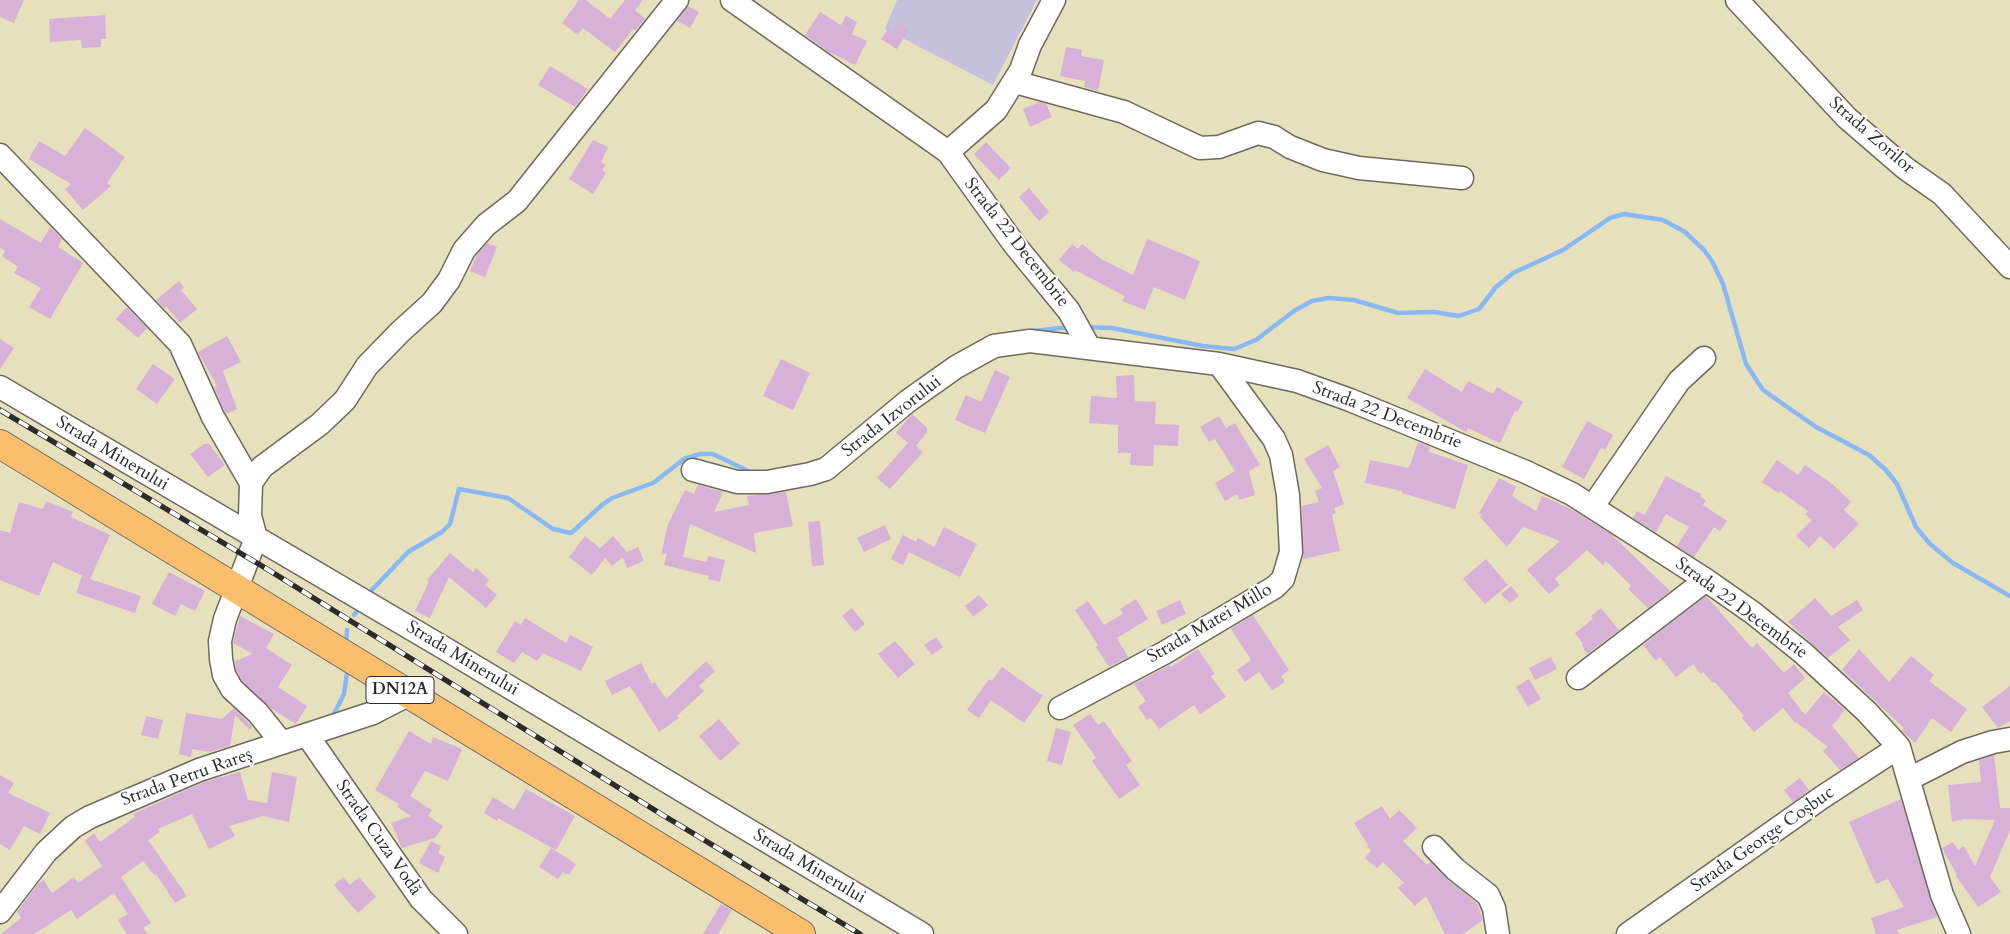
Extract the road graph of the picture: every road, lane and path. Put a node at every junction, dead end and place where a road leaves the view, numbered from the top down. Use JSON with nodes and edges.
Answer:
{"nodes":[{"id":1,"x":677,"y":0,"type":"edge"},
{"id":2,"x":732,"y":0,"type":"edge"},
{"id":3,"x":1054,"y":0,"type":"edge"},
{"id":4,"x":1737,"y":0,"type":"edge"},
{"id":5,"x":1015,"y":82,"type":"junction"},
{"id":6,"x":948,"y":152,"type":"junction"},
{"id":7,"x":0,"y":155,"type":"edge"},
{"id":8,"x":1462,"y":178,"type":"dead end"},
{"id":9,"x":2010,"y":267,"type":"edge"},
{"id":10,"x":1082,"y":334,"type":"junction"},
{"id":11,"x":1704,"y":358,"type":"dead end"},
{"id":12,"x":1219,"y":364,"type":"junction"},
{"id":13,"x":0,"y":387,"type":"edge"},
{"id":14,"x":0,"y":444,"type":"edge"},
{"id":15,"x":693,"y":470,"type":"dead end"},
{"id":16,"x":251,"y":484,"type":"junction"},
{"id":17,"x":1593,"y":506,"type":"junction"},
{"id":18,"x":256,"y":538,"type":"junction"},
{"id":19,"x":1706,"y":580,"type":"junction"},
{"id":20,"x":237,"y":589,"type":"junction"},
{"id":21,"x":1578,"y":678,"type":"dead end"},
{"id":22,"x":408,"y":695,"type":"junction"},
{"id":23,"x":1060,"y":708,"type":"dead end"},
{"id":24,"x":307,"y":735,"type":"junction"},
{"id":25,"x":2010,"y":739,"type":"edge"},
{"id":26,"x":282,"y":743,"type":"junction"},
{"id":27,"x":1898,"y":747,"type":"junction"},
{"id":28,"x":1909,"y":778,"type":"junction"},
{"id":29,"x":1434,"y":847,"type":"dead end"},
{"id":30,"x":0,"y":912,"type":"edge"},
{"id":31,"x":456,"y":934,"type":"edge"},
{"id":32,"x":801,"y":934,"type":"edge"},
{"id":33,"x":922,"y":934,"type":"edge"},
{"id":34,"x":1498,"y":934,"type":"edge"},
{"id":35,"x":1628,"y":934,"type":"edge"},
{"id":36,"x":1959,"y":934,"type":"edge"}],
"edges":[{"from":1,"to":16,"type":"street"},
{"from":2,"to":6,"type":"street","name":"Strada 22 Decembrie"},
{"from":3,"to":5,"type":"street"},
{"from":4,"to":9,"type":"street","name":"Strada Zorilor"},
{"from":5,"to":6,"type":"street"},
{"from":5,"to":8,"type":"street"},
{"from":6,"to":10,"type":"street","name":"Strada 22 Decembrie"},
{"from":7,"to":16,"type":"street"},
{"from":10,"to":12,"type":"street","name":"Strada 22 Decembrie"},
{"from":10,"to":15,"type":"street","name":"Strada Izvorului"},
{"from":11,"to":17,"type":"street"},
{"from":12,"to":17,"type":"street","name":"Strada 22 Decembrie"},
{"from":12,"to":23,"type":"street","name":"Strada Matei Millo"},
{"from":13,"to":18,"type":"street","name":"Strada Minerului"},
{"from":14,"to":20,"type":"main road","number":"DN12A"},
{"from":16,"to":18,"type":"street"},
{"from":17,"to":19,"type":"street","name":"Strada 22 Decembrie"},
{"from":18,"to":20,"type":"street"},
{"from":18,"to":33,"type":"street","name":"Strada Minerului"},
{"from":19,"to":21,"type":"street"},
{"from":19,"to":27,"type":"street","name":"Strada 22 Decembrie"},
{"from":20,"to":22,"type":"main road","number":"DN12A"},
{"from":20,"to":26,"type":"street"},
{"from":22,"to":24,"type":"street","name":"Strada Petru Rareș"},
{"from":22,"to":32,"type":"main road","number":"DN12A"},
{"from":24,"to":26,"type":"street","name":"Strada Petru Rareș"},
{"from":24,"to":31,"type":"street","name":"Strada Cuza Vodă"},
{"from":25,"to":28,"type":"street"},
{"from":26,"to":30,"type":"street","name":"Strada Petru Rareș"},
{"from":27,"to":28,"type":"street","name":"Strada 22 Decembrie"},
{"from":27,"to":35,"type":"street","name":"Strada George Coșbuc"},
{"from":28,"to":36,"type":"street","name":"Strada 22 Decembrie"},
{"from":29,"to":34,"type":"street"}]}
